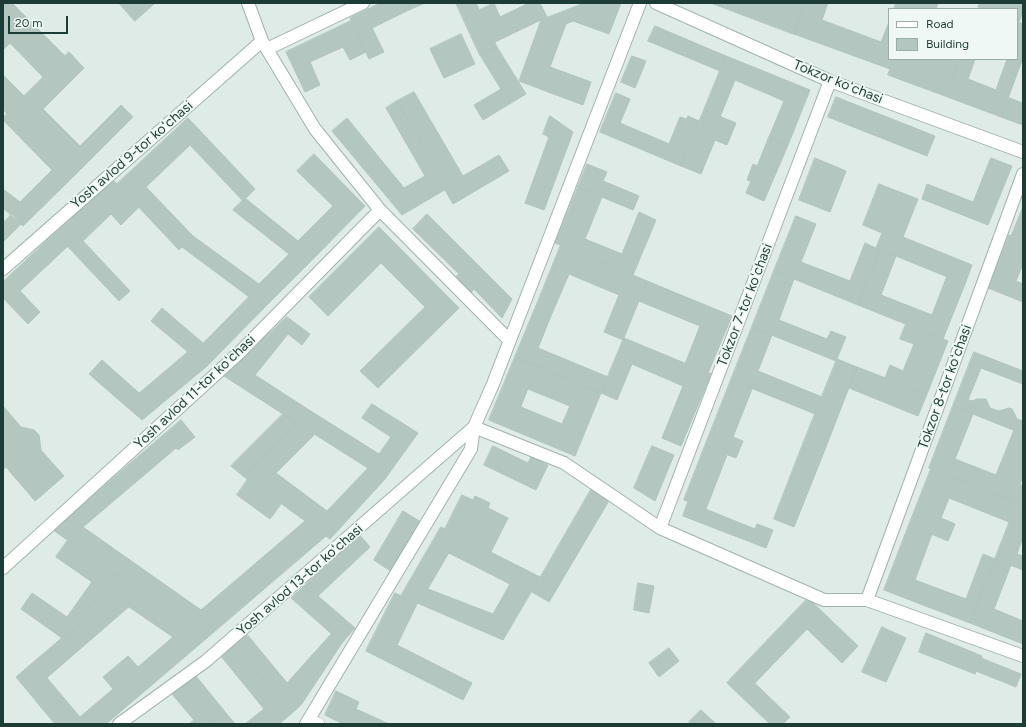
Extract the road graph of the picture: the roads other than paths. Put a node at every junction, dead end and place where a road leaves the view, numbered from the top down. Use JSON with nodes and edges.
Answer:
{"nodes":[{"id":1,"x":248,"y":3,"type":"edge"},
{"id":2,"x":363,"y":3,"type":"edge"},
{"id":3,"x":640,"y":3,"type":"edge"},
{"id":4,"x":656,"y":3,"type":"edge"},
{"id":5,"x":264,"y":45,"type":"junction"},
{"id":6,"x":830,"y":81,"type":"junction"},
{"id":7,"x":1023,"y":152,"type":"edge"},
{"id":8,"x":1023,"y":174,"type":"edge"},
{"id":9,"x":380,"y":210,"type":"junction"},
{"id":10,"x":3,"y":268,"type":"edge"},
{"id":11,"x":509,"y":340,"type":"junction"},
{"id":12,"x":474,"y":427,"type":"junction"},
{"id":13,"x":660,"y":528,"type":"junction"},
{"id":14,"x":3,"y":568,"type":"edge"},
{"id":15,"x":867,"y":600,"type":"junction"},
{"id":16,"x":1023,"y":656,"type":"edge"},
{"id":17,"x":311,"y":722,"type":"edge"},
{"id":18,"x":119,"y":724,"type":"edge"}],
"edges":[{"from":1,"to":5,"type":"street"},
{"from":2,"to":5,"type":"street","name":"Yosh avlod 9-tor koʻchasi"},
{"from":3,"to":11,"type":"street"},
{"from":4,"to":6,"type":"street","name":"Tokzor koʻchasi"},
{"from":5,"to":9,"type":"street"},
{"from":5,"to":10,"type":"street","name":"Yosh avlod 9-tor koʻchasi"},
{"from":6,"to":7,"type":"street","name":"Tokzor koʻchasi"},
{"from":6,"to":13,"type":"street","name":"Tokzor 7-tor koʻchasi"},
{"from":8,"to":15,"type":"street","name":"Tokzor 8-tor koʻchasi"},
{"from":9,"to":11,"type":"street"},
{"from":9,"to":14,"type":"street","name":"Yosh avlod 11-tor koʻchasi"},
{"from":11,"to":12,"type":"street"},
{"from":12,"to":13,"type":"street"},
{"from":12,"to":17,"type":"street"},
{"from":12,"to":18,"type":"street","name":"Yosh avlod 13-tor koʻchasi"},
{"from":13,"to":15,"type":"street"},
{"from":15,"to":16,"type":"street"}]}
